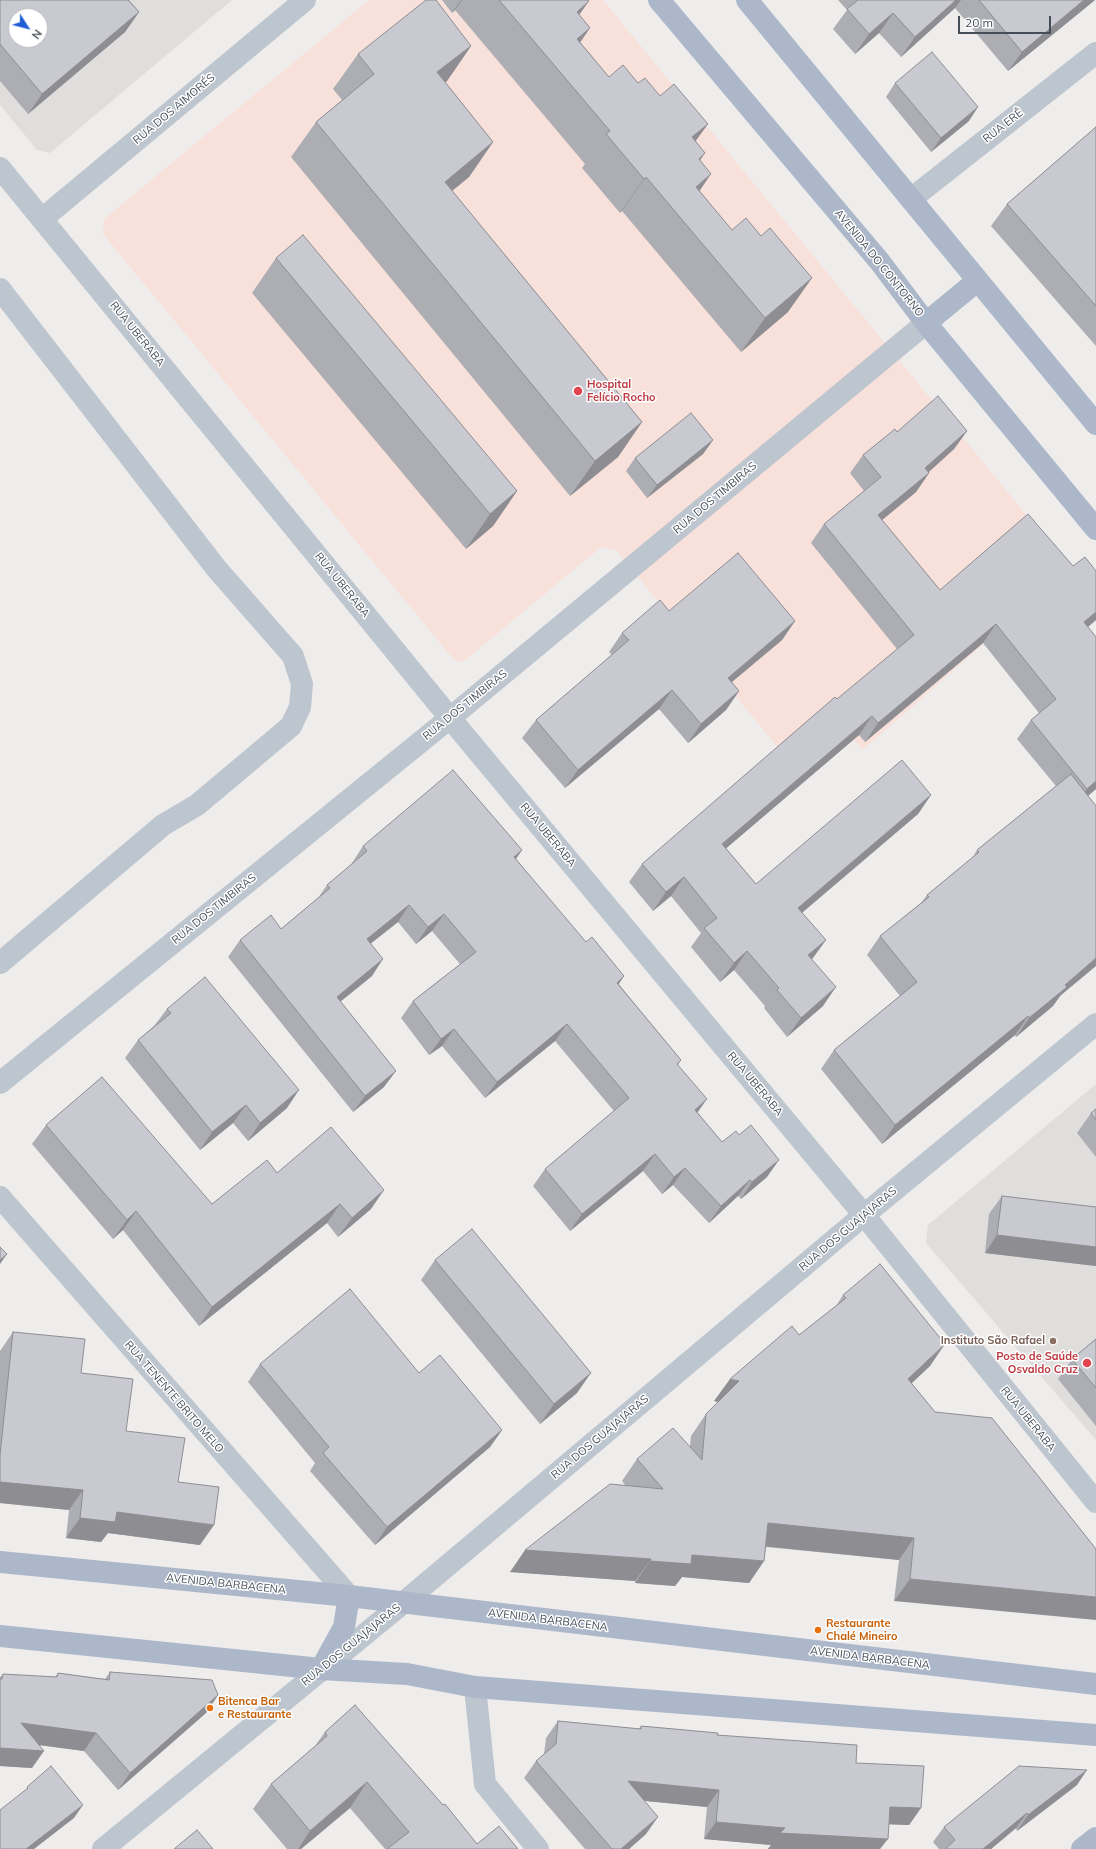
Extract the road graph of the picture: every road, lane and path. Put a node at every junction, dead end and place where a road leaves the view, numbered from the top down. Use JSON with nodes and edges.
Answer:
{"nodes":[{"id":1,"x":305,"y":0,"type":"edge"},
{"id":2,"x":659,"y":0,"type":"edge"},
{"id":3,"x":747,"y":0,"type":"edge"},
{"id":4,"x":1096,"y":53,"type":"edge"},
{"id":5,"x":0,"y":168,"type":"edge"},
{"id":6,"x":911,"y":200,"type":"junction"},
{"id":7,"x":42,"y":219,"type":"junction"},
{"id":8,"x":978,"y":281,"type":"junction"},
{"id":9,"x":0,"y":289,"type":"edge"},
{"id":10,"x":926,"y":322,"type":"junction"},
{"id":11,"x":1096,"y":424,"type":"edge"},
{"id":12,"x":1096,"y":529,"type":"edge"},
{"id":13,"x":450,"y":718,"type":"junction"},
{"id":14,"x":0,"y":963,"type":"edge"},
{"id":15,"x":1096,"y":1024,"type":"edge"},
{"id":16,"x":0,"y":1083,"type":"edge"},
{"id":17,"x":0,"y":1197,"type":"edge"},
{"id":18,"x":864,"y":1215,"type":"junction"},
{"id":19,"x":1096,"y":1502,"type":"edge"},
{"id":20,"x":0,"y":1562,"type":"edge"},
{"id":21,"x":349,"y":1596,"type":"junction"},
{"id":22,"x":404,"y":1603,"type":"junction"},
{"id":23,"x":0,"y":1636,"type":"edge"},
{"id":24,"x":321,"y":1669,"type":"junction"},
{"id":25,"x":1096,"y":1684,"type":"edge"},
{"id":26,"x":475,"y":1686,"type":"junction"},
{"id":27,"x":1096,"y":1735,"type":"edge"},
{"id":28,"x":1096,"y":1838,"type":"edge"},
{"id":29,"x":103,"y":1849,"type":"edge"},
{"id":30,"x":538,"y":1849,"type":"edge"},
{"id":31,"x":1082,"y":1849,"type":"edge"}],
"edges":[{"from":1,"to":7,"type":"street","name":"RUA DOS AIMORÉS"},
{"from":2,"to":10,"type":"main road","name":"AVENIDA DO CONTORNO"},
{"from":3,"to":6,"type":"main road"},
{"from":4,"to":6,"type":"street","name":"RUA ERÊ"},
{"from":5,"to":7,"type":"street","name":"RUA UBERABA"},
{"from":6,"to":8,"type":"main road"},
{"from":7,"to":13,"type":"street","name":"RUA UBERABA"},
{"from":8,"to":10,"type":"main road"},
{"from":8,"to":11,"type":"main road"},
{"from":9,"to":14,"type":"street"},
{"from":10,"to":12,"type":"main road","name":"AVENIDA DO CONTORNO"},
{"from":10,"to":13,"type":"street","name":"RUA DOS TIMBIRAS"},
{"from":13,"to":16,"type":"street","name":"RUA DOS TIMBIRAS"},
{"from":13,"to":18,"type":"street","name":"RUA UBERABA"},
{"from":15,"to":18,"type":"street","name":"RUA DOS GUAJAJARAS"},
{"from":17,"to":21,"type":"street","name":"RUA TENENTE BRITO MELO"},
{"from":18,"to":19,"type":"street","name":"RUA UBERABA"},
{"from":18,"to":22,"type":"street","name":"RUA DOS GUAJAJARAS"},
{"from":20,"to":21,"type":"main road","name":"AVENIDA BARBACENA"},
{"from":21,"to":22,"type":"main road","name":"AVENIDA BARBACENA"},
{"from":21,"to":24,"type":"main road"},
{"from":22,"to":24,"type":"street","name":"RUA DOS GUAJAJARAS"},
{"from":22,"to":25,"type":"main road","name":"AVENIDA BARBACENA"},
{"from":23,"to":24,"type":"main road"},
{"from":24,"to":26,"type":"main road"},
{"from":24,"to":29,"type":"street","name":"RUA DOS GUAJAJARAS"},
{"from":26,"to":27,"type":"main road"},
{"from":26,"to":30,"type":"street"},
{"from":28,"to":31,"type":"main road"}]}
